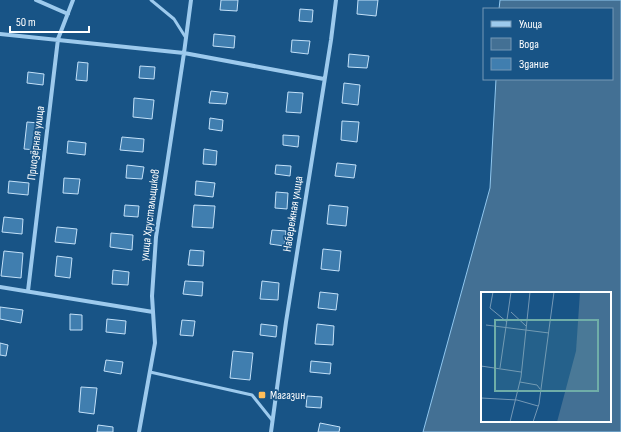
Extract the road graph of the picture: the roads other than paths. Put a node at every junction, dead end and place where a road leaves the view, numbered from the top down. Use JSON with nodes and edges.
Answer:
{"nodes":[{"id":1,"x":36,"y":0,"type":"edge"},
{"id":2,"x":74,"y":0,"type":"edge"},
{"id":3,"x":151,"y":0,"type":"edge"},
{"id":4,"x":191,"y":0,"type":"edge"},
{"id":5,"x":336,"y":0,"type":"edge"},
{"id":6,"x":68,"y":14,"type":"junction"},
{"id":7,"x":0,"y":34,"type":"edge"},
{"id":8,"x":58,"y":39,"type":"junction"},
{"id":9,"x":186,"y":39,"type":"junction"},
{"id":10,"x":184,"y":53,"type":"junction"},
{"id":11,"x":324,"y":79,"type":"junction"},
{"id":12,"x":0,"y":287,"type":"edge"},
{"id":13,"x":28,"y":291,"type":"junction"},
{"id":14,"x":153,"y":312,"type":"junction"},
{"id":15,"x":150,"y":372,"type":"junction"},
{"id":16,"x":272,"y":420,"type":"junction"},
{"id":17,"x":139,"y":432,"type":"edge"},
{"id":18,"x":271,"y":432,"type":"edge"}],
"edges":[{"from":1,"to":6,"type":"street"},
{"from":2,"to":6,"type":"street","name":"Приозёрная улица"},
{"from":3,"to":9,"type":"lane"},
{"from":4,"to":9,"type":"street","name":"улица Хрустальщиков"},
{"from":5,"to":11,"type":"street","name":"Набережная улица"},
{"from":6,"to":8,"type":"street","name":"Приозёрная улица"},
{"from":7,"to":8,"type":"street"},
{"from":8,"to":10,"type":"street"},
{"from":8,"to":13,"type":"street","name":"Приозёрная улица"},
{"from":9,"to":10,"type":"street","name":"улица Хрустальщиков"},
{"from":10,"to":11,"type":"street"},
{"from":10,"to":14,"type":"street","name":"улица Хрустальщиков"},
{"from":11,"to":16,"type":"street","name":"Набережная улица"},
{"from":12,"to":13,"type":"street"},
{"from":13,"to":14,"type":"street"},
{"from":14,"to":15,"type":"street","name":"улица Хрустальщиков"},
{"from":15,"to":16,"type":"lane"},
{"from":15,"to":17,"type":"street","name":"улица Хрустальщиков"},
{"from":16,"to":18,"type":"street","name":"Набережная улица"}]}
